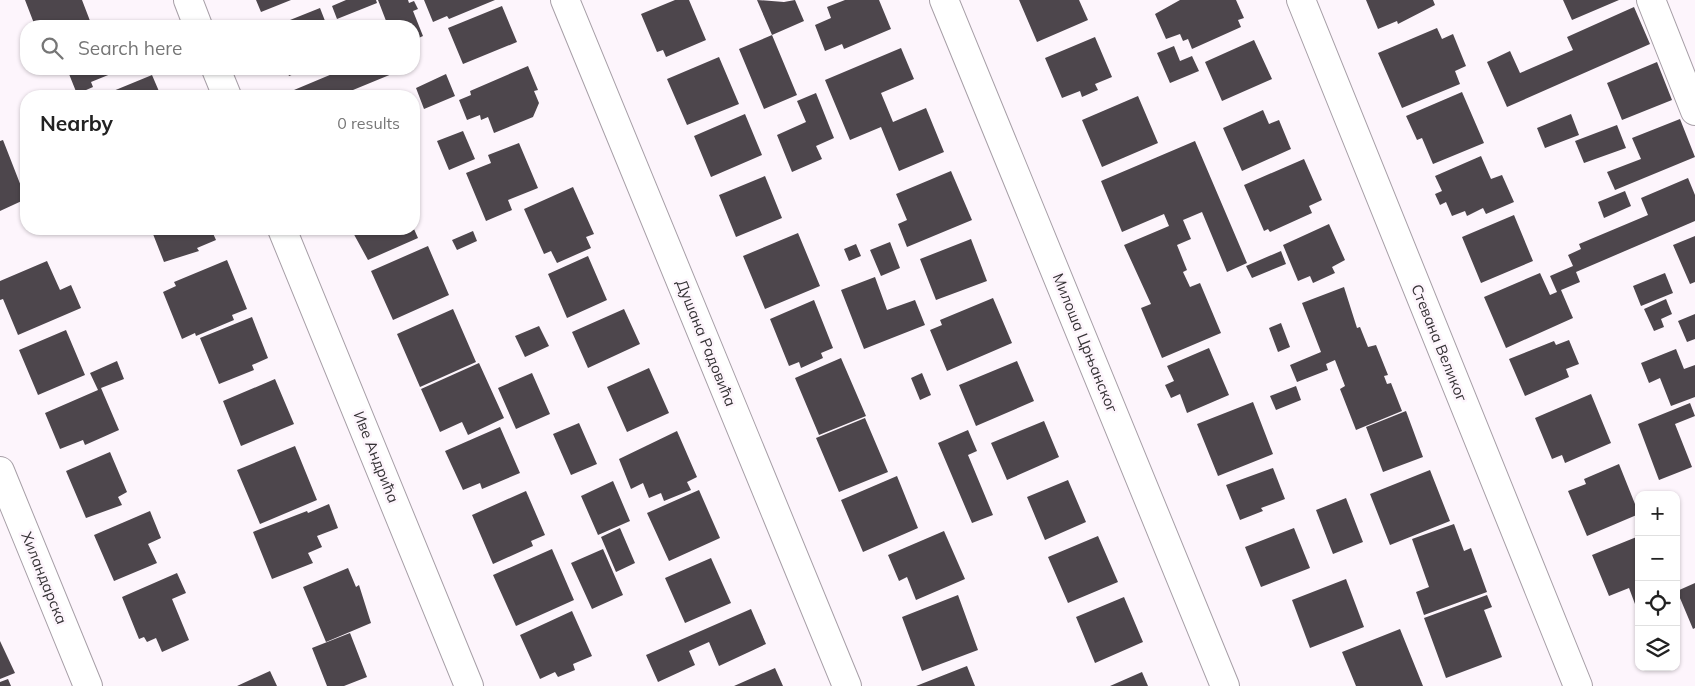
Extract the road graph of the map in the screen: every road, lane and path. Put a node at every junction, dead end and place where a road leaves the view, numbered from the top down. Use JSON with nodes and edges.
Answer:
{"nodes":[{"id":1,"x":188,"y":0,"type":"edge"},
{"id":2,"x":565,"y":0,"type":"edge"},
{"id":3,"x":944,"y":0,"type":"edge"},
{"id":4,"x":1301,"y":0,"type":"edge"},
{"id":5,"x":1650,"y":0,"type":"edge"},
{"id":6,"x":196,"y":20,"type":"edge"},
{"id":7,"x":218,"y":75,"type":"edge"},
{"id":8,"x":225,"y":90,"type":"edge"},
{"id":9,"x":1695,"y":111,"type":"edge"},
{"id":10,"x":284,"y":235,"type":"edge"},
{"id":11,"x":0,"y":471,"type":"edge"},
{"id":12,"x":88,"y":686,"type":"edge"},
{"id":13,"x":469,"y":686,"type":"edge"},
{"id":14,"x":847,"y":686,"type":"edge"},
{"id":15,"x":1225,"y":686,"type":"edge"},
{"id":16,"x":1578,"y":686,"type":"edge"}],
"edges":[{"from":1,"to":6,"type":"street"},
{"from":2,"to":14,"type":"street","name":"Душана Радовића"},
{"from":3,"to":15,"type":"street","name":"Милоша Црњанског"},
{"from":4,"to":16,"type":"street","name":"Стевана Великог"},
{"from":5,"to":9,"type":"street"},
{"from":7,"to":8,"type":"street"},
{"from":10,"to":13,"type":"street","name":"Иве Андрића"},
{"from":11,"to":12,"type":"street","name":"Хиландарска"}]}
